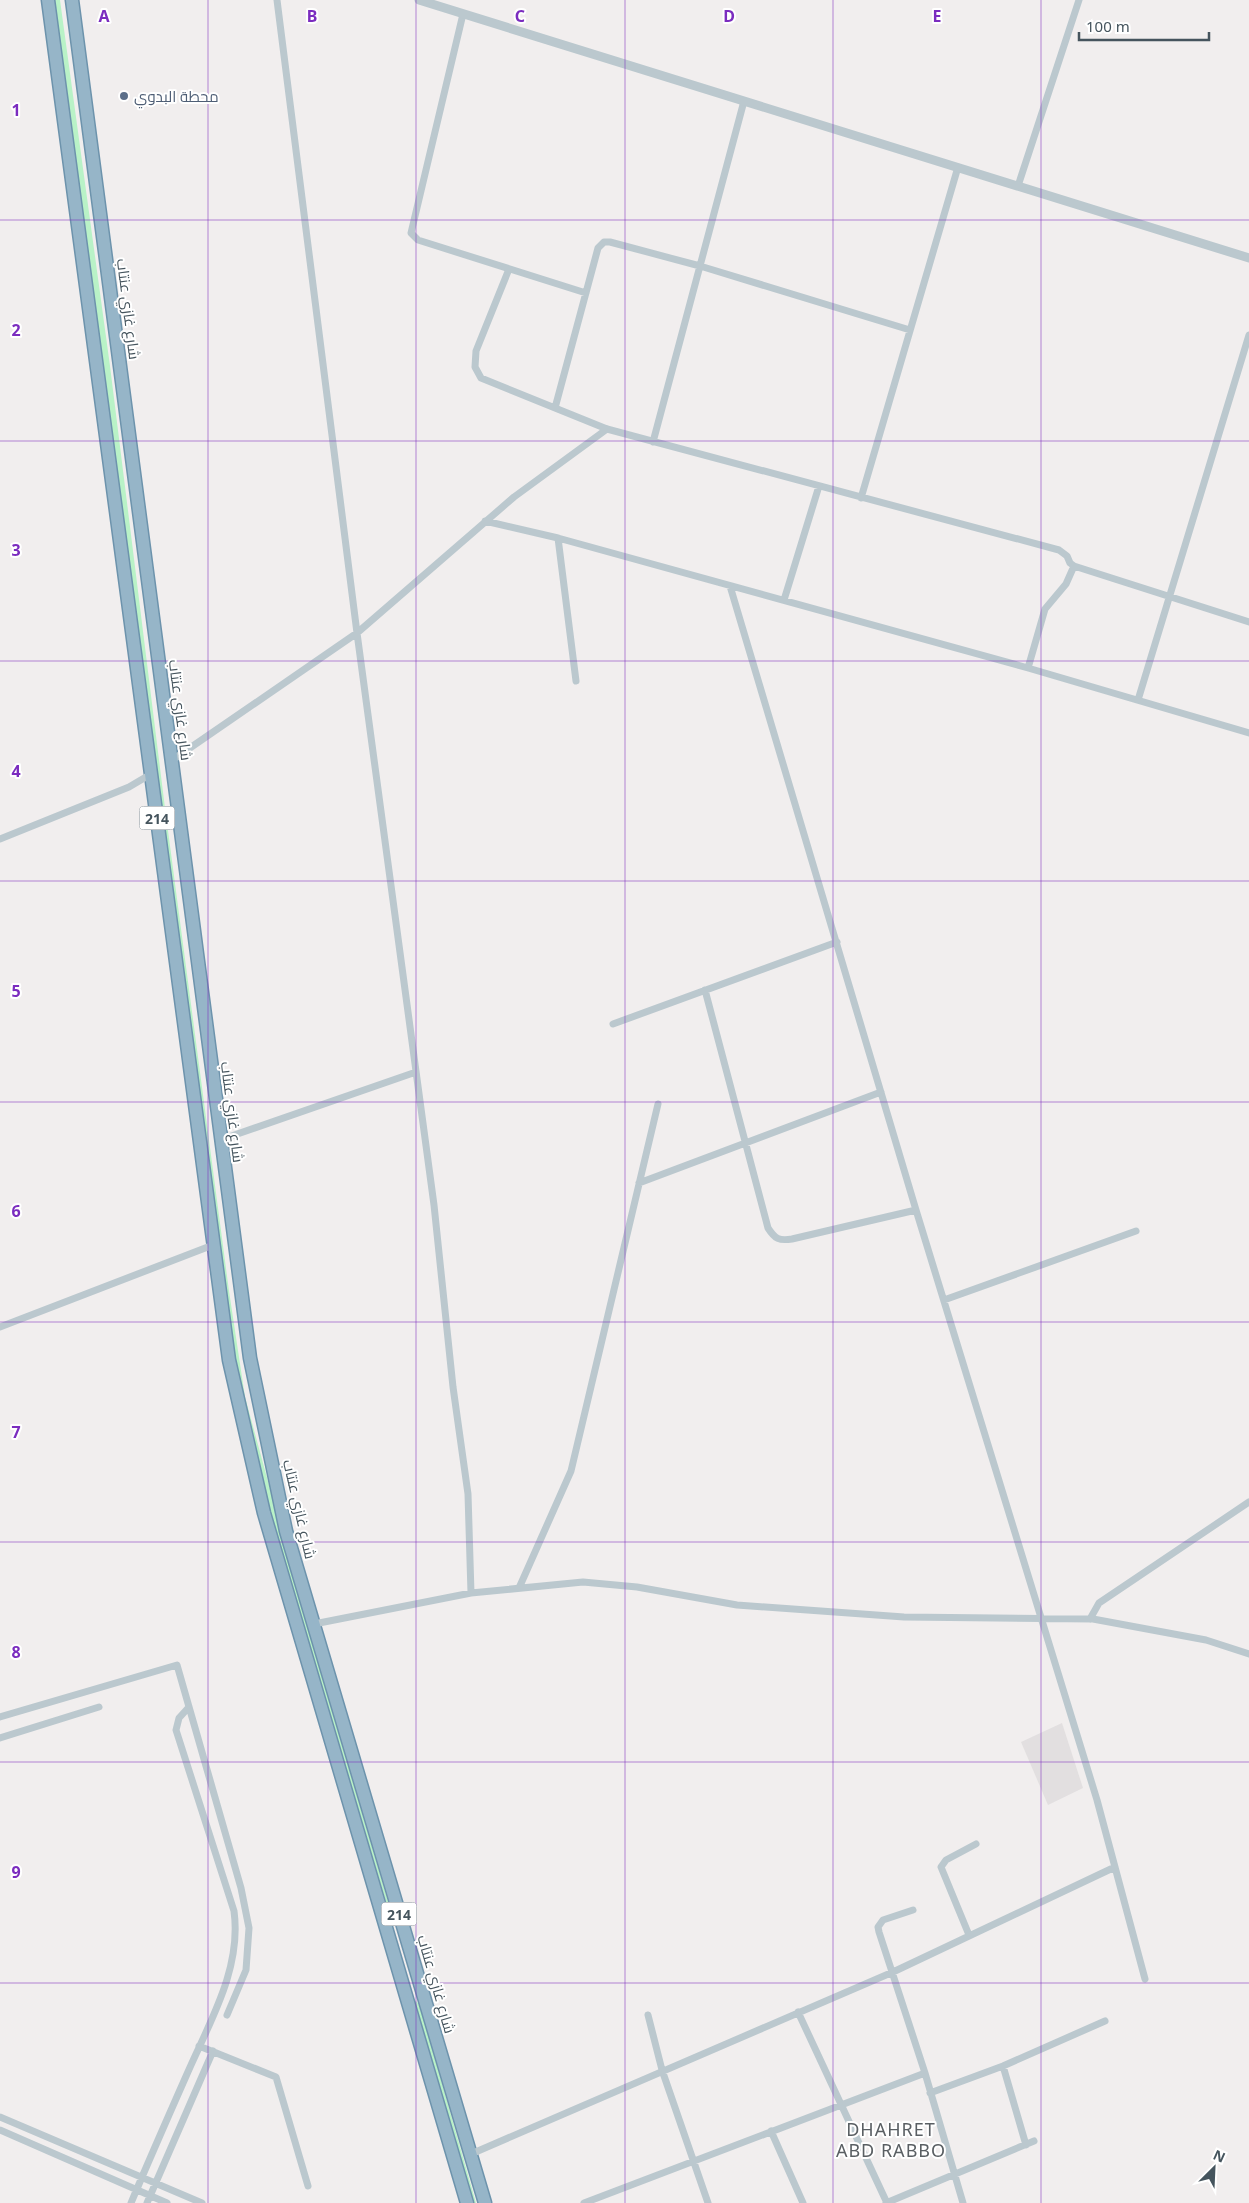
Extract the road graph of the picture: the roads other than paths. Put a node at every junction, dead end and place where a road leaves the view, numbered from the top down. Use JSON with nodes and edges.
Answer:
{"nodes":[{"id":1,"x":48,"y":0,"type":"edge"},
{"id":2,"x":72,"y":0,"type":"edge"},
{"id":3,"x":277,"y":0,"type":"edge"},
{"id":4,"x":419,"y":0,"type":"edge"},
{"id":5,"x":1079,"y":0,"type":"edge"},
{"id":6,"x":464,"y":14,"type":"junction"},
{"id":7,"x":744,"y":100,"type":"junction"},
{"id":8,"x":958,"y":167,"type":"junction"},
{"id":9,"x":1018,"y":186,"type":"junction"},
{"id":10,"x":1249,"y":258,"type":"edge"},
{"id":11,"x":700,"y":266,"type":"junction"},
{"id":12,"x":509,"y":269,"type":"junction"},
{"id":13,"x":586,"y":293,"type":"junction"},
{"id":14,"x":910,"y":330,"type":"junction"},
{"id":15,"x":1249,"y":335,"type":"edge"},
{"id":16,"x":555,"y":408,"type":"junction"},
{"id":17,"x":606,"y":429,"type":"junction"},
{"id":18,"x":653,"y":442,"type":"junction"},
{"id":19,"x":819,"y":486,"type":"junction"},
{"id":20,"x":861,"y":498,"type":"junction"},
{"id":21,"x":485,"y":521,"type":"junction"},
{"id":22,"x":558,"y":538,"type":"junction"},
{"id":23,"x":1074,"y":566,"type":"junction"},
{"id":24,"x":730,"y":586,"type":"junction"},
{"id":25,"x":1170,"y":598,"type":"junction"},
{"id":26,"x":784,"y":600,"type":"junction"},
{"id":27,"x":1249,"y":622,"type":"edge"},
{"id":28,"x":357,"y":633,"type":"junction"},
{"id":29,"x":1028,"y":668,"type":"junction"},
{"id":30,"x":576,"y":681,"type":"dead end"},
{"id":31,"x":1138,"y":700,"type":"junction"},
{"id":32,"x":1249,"y":733,"type":"edge"},
{"id":33,"x":171,"y":761,"type":"junction"},
{"id":34,"x":151,"y":774,"type":"junction"},
{"id":35,"x":0,"y":839,"type":"edge"},
{"id":36,"x":837,"y":942,"type":"junction"},
{"id":37,"x":705,"y":990,"type":"junction"},
{"id":38,"x":613,"y":1024,"type":"dead end"},
{"id":39,"x":416,"y":1072,"type":"junction"},
{"id":40,"x":882,"y":1092,"type":"junction"},
{"id":41,"x":658,"y":1104,"type":"dead end"},
{"id":42,"x":220,"y":1140,"type":"junction"},
{"id":43,"x":746,"y":1143,"type":"junction"},
{"id":44,"x":639,"y":1183,"type":"junction"},
{"id":45,"x":916,"y":1210,"type":"junction"},
{"id":46,"x":1136,"y":1231,"type":"dead end"},
{"id":47,"x":213,"y":1245,"type":"junction"},
{"id":48,"x":944,"y":1300,"type":"junction"},
{"id":49,"x":0,"y":1327,"type":"edge"},
{"id":50,"x":1249,"y":1502,"type":"edge"},
{"id":51,"x":519,"y":1588,"type":"junction"},
{"id":52,"x":471,"y":1593,"type":"junction"},
{"id":53,"x":1043,"y":1619,"type":"junction"},
{"id":54,"x":1090,"y":1619,"type":"junction"},
{"id":55,"x":314,"y":1624,"type":"junction"},
{"id":56,"x":1249,"y":1654,"type":"edge"},
{"id":57,"x":99,"y":1707,"type":"dead end"},
{"id":58,"x":189,"y":1707,"type":"junction"},
{"id":59,"x":0,"y":1717,"type":"edge"},
{"id":60,"x":0,"y":1738,"type":"edge"},
{"id":61,"x":976,"y":1844,"type":"dead end"},
{"id":62,"x":1115,"y":1867,"type":"junction"},
{"id":63,"x":913,"y":1910,"type":"dead end"},
{"id":64,"x":403,"y":1926,"type":"junction"},
{"id":65,"x":387,"y":1931,"type":"junction"},
{"id":66,"x":969,"y":1935,"type":"junction"},
{"id":67,"x":893,"y":1972,"type":"junction"},
{"id":68,"x":1145,"y":1979,"type":"dead end"},
{"id":69,"x":798,"y":2012,"type":"junction"},
{"id":70,"x":227,"y":2015,"type":"dead end"},
{"id":71,"x":648,"y":2015,"type":"dead end"},
{"id":72,"x":1106,"y":2021,"type":"dead end"},
{"id":73,"x":199,"y":2046,"type":"junction"},
{"id":74,"x":213,"y":2051,"type":"junction"},
{"id":75,"x":1003,"y":2066,"type":"junction"},
{"id":76,"x":662,"y":2070,"type":"junction"},
{"id":77,"x":925,"y":2073,"type":"junction"},
{"id":78,"x":930,"y":2092,"type":"junction"},
{"id":79,"x":841,"y":2104,"type":"junction"},
{"id":80,"x":0,"y":2117,"type":"edge"},
{"id":81,"x":0,"y":2130,"type":"edge"},
{"id":82,"x":770,"y":2131,"type":"junction"},
{"id":83,"x":1034,"y":2141,"type":"dead end"},
{"id":84,"x":1026,"y":2144,"type":"junction"},
{"id":85,"x":471,"y":2154,"type":"junction"},
{"id":86,"x":693,"y":2160,"type":"junction"},
{"id":87,"x":953,"y":2174,"type":"junction"},
{"id":88,"x":142,"y":2177,"type":"junction"},
{"id":89,"x":156,"y":2183,"type":"junction"},
{"id":90,"x":308,"y":2186,"type":"dead end"},
{"id":91,"x":136,"y":2190,"type":"junction"},
{"id":92,"x":149,"y":2199,"type":"edge"},
{"id":93,"x":131,"y":2203,"type":"edge"},
{"id":94,"x":168,"y":2203,"type":"edge"},
{"id":95,"x":202,"y":2203,"type":"edge"},
{"id":96,"x":466,"y":2203,"type":"edge"},
{"id":97,"x":485,"y":2203,"type":"edge"},
{"id":98,"x":584,"y":2203,"type":"edge"},
{"id":99,"x":708,"y":2203,"type":"edge"},
{"id":100,"x":803,"y":2203,"type":"edge"},
{"id":101,"x":886,"y":2203,"type":"edge"},
{"id":102,"x":963,"y":2203,"type":"edge"}],
"edges":[{"from":1,"to":34,"type":"highway","number":"214"},
{"from":2,"to":33,"type":"highway","name":"شارع غازي عنتاب","number":"214"},
{"from":3,"to":28,"type":"street"},
{"from":4,"to":6,"type":"street"},
{"from":5,"to":9,"type":"street"},
{"from":6,"to":7,"type":"street"},
{"from":6,"to":12,"type":"street"},
{"from":7,"to":8,"type":"street"},
{"from":7,"to":11,"type":"street"},
{"from":8,"to":9,"type":"street"},
{"from":8,"to":14,"type":"street"},
{"from":9,"to":10,"type":"street"},
{"from":11,"to":13,"type":"street"},
{"from":11,"to":14,"type":"street"},
{"from":11,"to":18,"type":"street"},
{"from":12,"to":13,"type":"street"},
{"from":12,"to":16,"type":"street"},
{"from":13,"to":16,"type":"street"},
{"from":14,"to":20,"type":"street"},
{"from":15,"to":25,"type":"street"},
{"from":16,"to":17,"type":"street"},
{"from":17,"to":18,"type":"street"},
{"from":17,"to":21,"type":"street"},
{"from":18,"to":19,"type":"street"},
{"from":19,"to":20,"type":"street"},
{"from":19,"to":26,"type":"street"},
{"from":20,"to":23,"type":"street"},
{"from":21,"to":22,"type":"street"},
{"from":21,"to":28,"type":"street"},
{"from":22,"to":24,"type":"street"},
{"from":22,"to":30,"type":"street"},
{"from":23,"to":25,"type":"street"},
{"from":23,"to":29,"type":"street"},
{"from":24,"to":26,"type":"street"},
{"from":24,"to":36,"type":"street"},
{"from":25,"to":27,"type":"street"},
{"from":25,"to":31,"type":"street"},
{"from":26,"to":29,"type":"street"},
{"from":28,"to":33,"type":"street"},
{"from":28,"to":39,"type":"street"},
{"from":29,"to":31,"type":"street"},
{"from":31,"to":32,"type":"street"},
{"from":33,"to":42,"type":"highway","name":"شارع غازي عنتاب","number":"214"},
{"from":34,"to":35,"type":"street"},
{"from":34,"to":47,"type":"highway","number":"214"},
{"from":36,"to":37,"type":"street"},
{"from":36,"to":40,"type":"street"},
{"from":37,"to":38,"type":"street"},
{"from":37,"to":43,"type":"street"},
{"from":39,"to":42,"type":"street"},
{"from":39,"to":52,"type":"street"},
{"from":40,"to":43,"type":"street"},
{"from":40,"to":45,"type":"street"},
{"from":41,"to":44,"type":"street"},
{"from":42,"to":55,"type":"highway","name":"شارع غازي عنتاب","number":"214"},
{"from":43,"to":44,"type":"street"},
{"from":43,"to":45,"type":"street"},
{"from":44,"to":51,"type":"street"},
{"from":45,"to":48,"type":"street"},
{"from":46,"to":48,"type":"street"},
{"from":47,"to":49,"type":"street"},
{"from":47,"to":65,"type":"highway","number":"214"},
{"from":48,"to":53,"type":"street"},
{"from":50,"to":54,"type":"street"},
{"from":51,"to":52,"type":"street"},
{"from":51,"to":53,"type":"street"},
{"from":52,"to":55,"type":"street"},
{"from":53,"to":54,"type":"street"},
{"from":53,"to":62,"type":"street"},
{"from":54,"to":56,"type":"street"},
{"from":55,"to":64,"type":"highway","name":"شارع غازي عنتاب","number":"214"},
{"from":57,"to":60,"type":"street"},
{"from":58,"to":59,"type":"street"},
{"from":58,"to":70,"type":"street"},
{"from":58,"to":73,"type":"street"},
{"from":61,"to":66,"type":"street"},
{"from":62,"to":66,"type":"street"},
{"from":62,"to":68,"type":"street"},
{"from":63,"to":67,"type":"street"},
{"from":64,"to":65,"type":"highway"},
{"from":64,"to":85,"type":"highway","name":"شارع غازي عنتاب","number":"214"},
{"from":65,"to":96,"type":"highway","number":"214"},
{"from":66,"to":67,"type":"street"},
{"from":67,"to":69,"type":"street"},
{"from":67,"to":77,"type":"street"},
{"from":69,"to":76,"type":"street"},
{"from":69,"to":79,"type":"street"},
{"from":71,"to":76,"type":"street"},
{"from":72,"to":75,"type":"street"},
{"from":73,"to":74,"type":"street"},
{"from":73,"to":88,"type":"street"},
{"from":74,"to":89,"type":"street"},
{"from":74,"to":90,"type":"street"},
{"from":75,"to":78,"type":"street"},
{"from":75,"to":84,"type":"street"},
{"from":76,"to":85,"type":"street"},
{"from":76,"to":86,"type":"street"},
{"from":77,"to":78,"type":"street"},
{"from":77,"to":79,"type":"street"},
{"from":78,"to":87,"type":"street"},
{"from":79,"to":82,"type":"street"},
{"from":79,"to":101,"type":"street"},
{"from":80,"to":88,"type":"street"},
{"from":81,"to":91,"type":"street"},
{"from":82,"to":86,"type":"street"},
{"from":82,"to":100,"type":"street"},
{"from":83,"to":84,"type":"street"},
{"from":84,"to":87,"type":"street"},
{"from":85,"to":97,"type":"highway","name":"شارع غازي عنتاب","number":"214"},
{"from":86,"to":98,"type":"street"},
{"from":86,"to":99,"type":"street"},
{"from":87,"to":101,"type":"street"},
{"from":87,"to":102,"type":"street"},
{"from":88,"to":89,"type":"street"},
{"from":88,"to":91,"type":"street"},
{"from":89,"to":92,"type":"street"},
{"from":89,"to":95,"type":"street"},
{"from":91,"to":92,"type":"street"},
{"from":91,"to":93,"type":"street"},
{"from":92,"to":94,"type":"street"}]}
